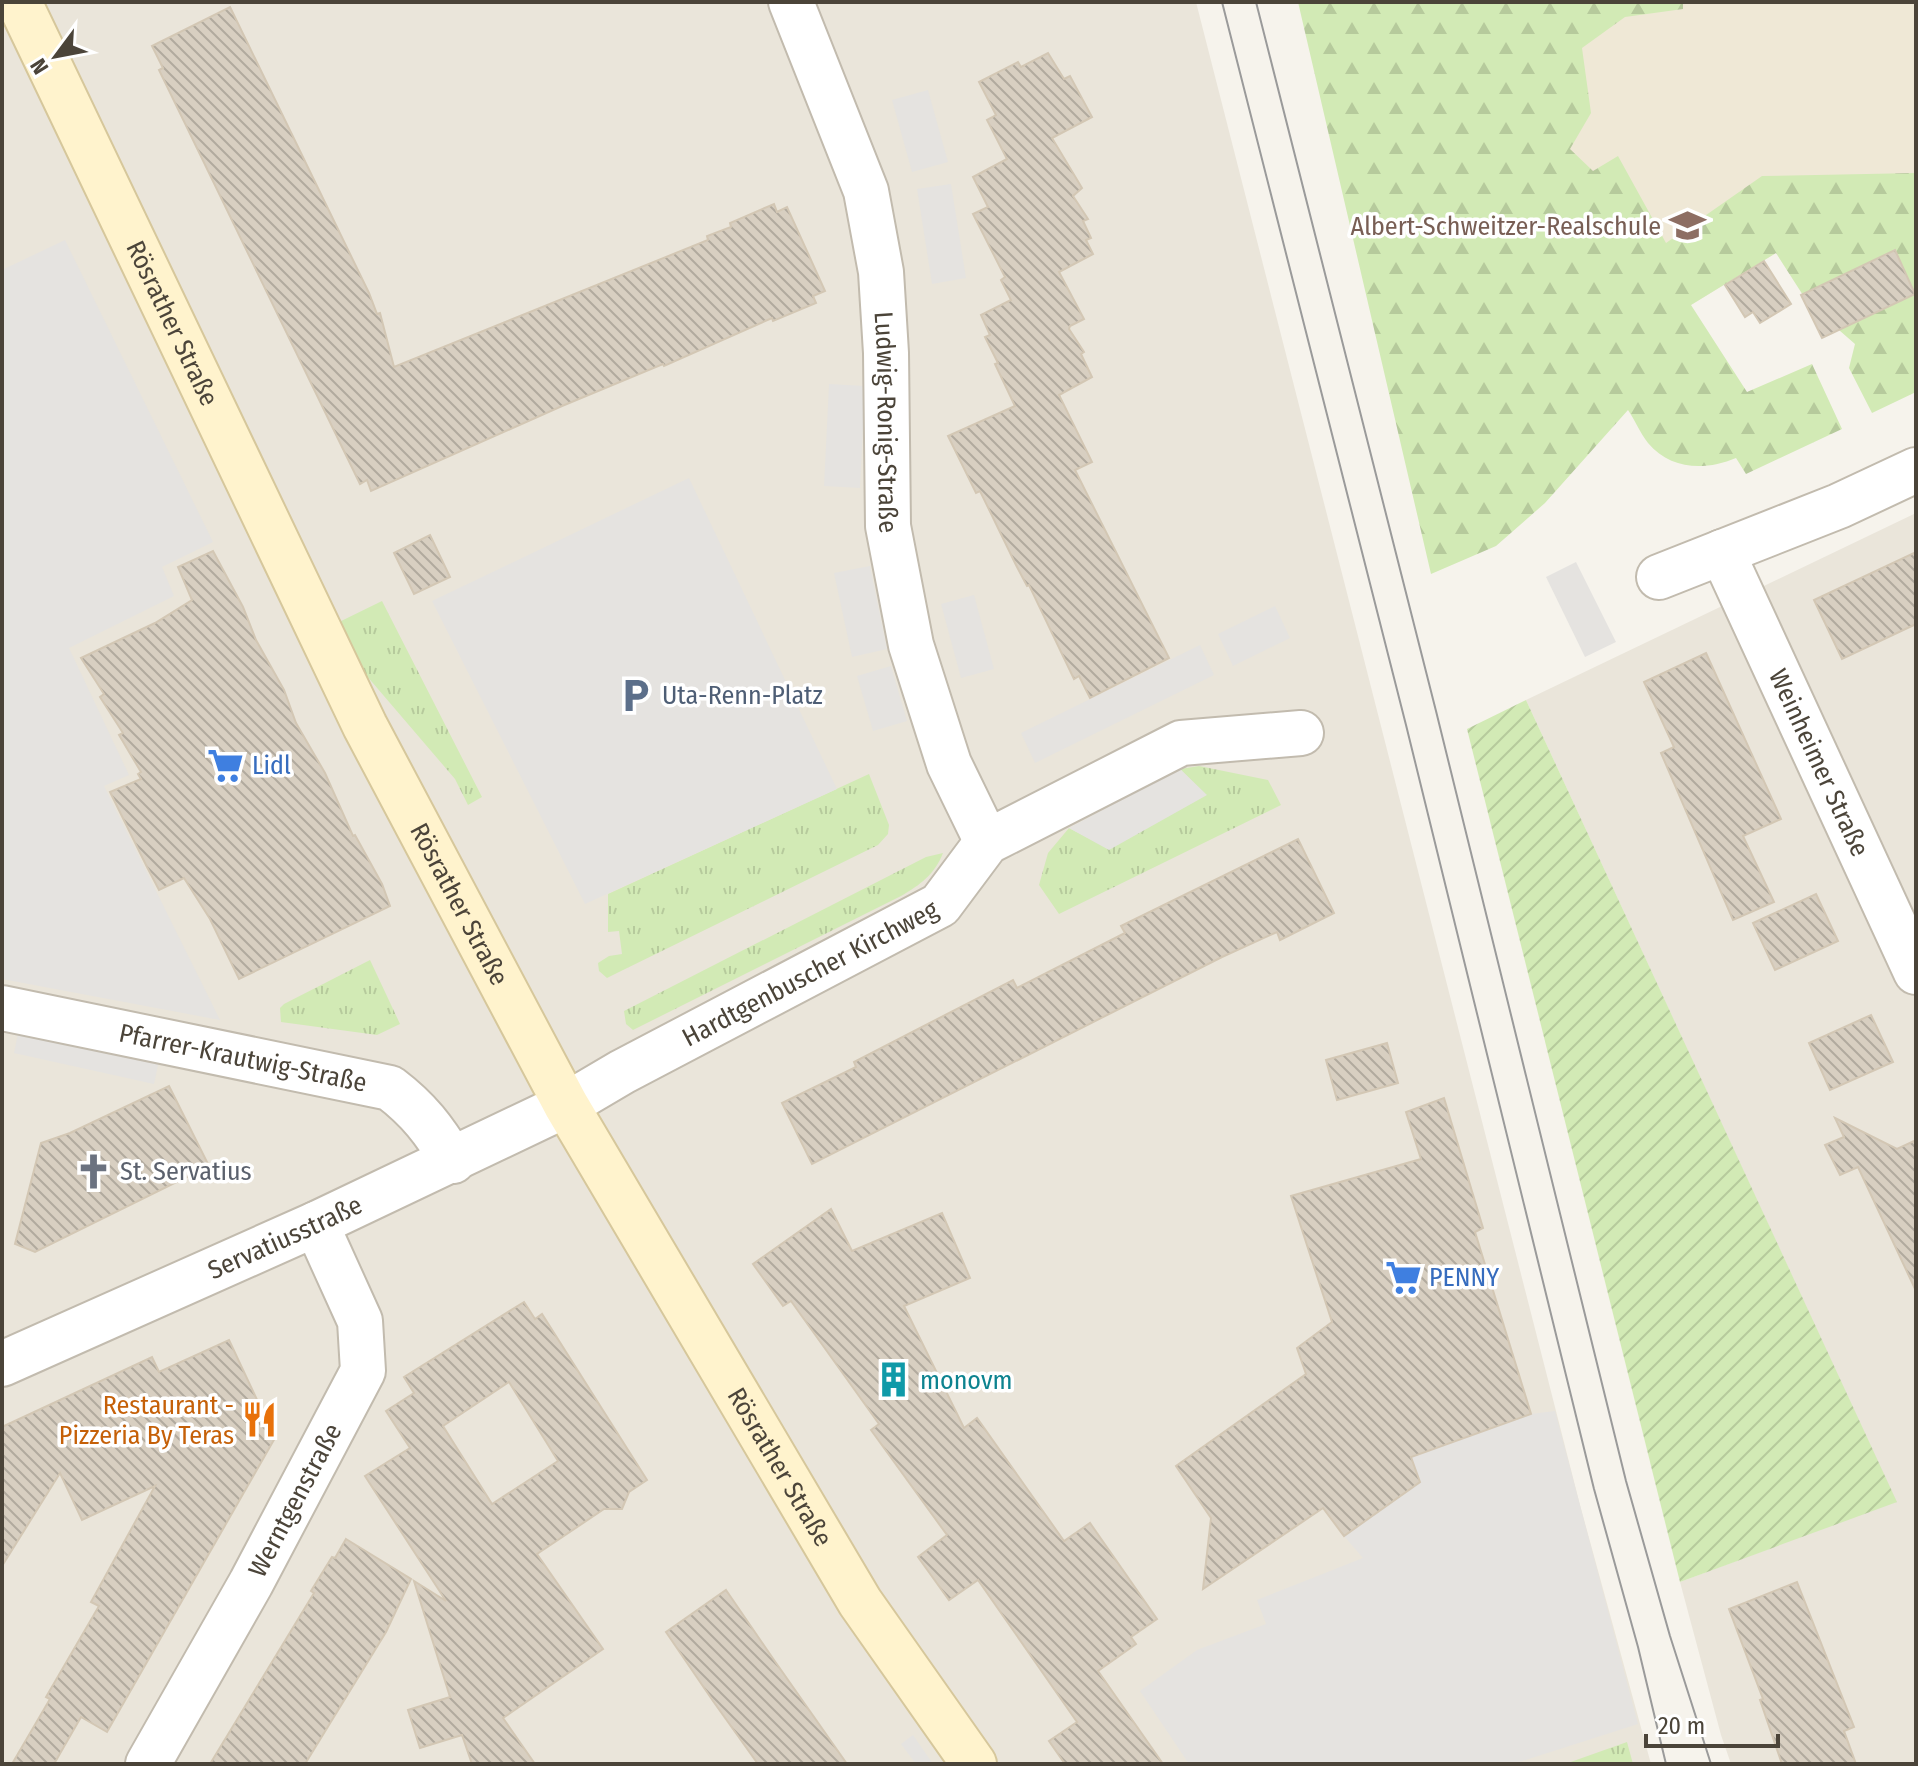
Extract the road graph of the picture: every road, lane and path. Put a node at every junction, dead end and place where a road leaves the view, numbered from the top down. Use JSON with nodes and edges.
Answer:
{"nodes":[{"id":1,"x":19,"y":2,"type":"edge"},
{"id":2,"x":791,"y":2,"type":"edge"},
{"id":3,"x":1916,"y":470,"type":"edge"},
{"id":4,"x":1722,"y":552,"type":"junction"},
{"id":5,"x":1659,"y":577,"type":"dead end"},
{"id":6,"x":1301,"y":733,"type":"dead end"},
{"id":7,"x":987,"y":842,"type":"junction"},
{"id":8,"x":1916,"y":972,"type":"edge"},
{"id":9,"x":2,"y":1008,"type":"edge"},
{"id":10,"x":566,"y":1105,"type":"junction"},
{"id":11,"x":453,"y":1161,"type":"junction"},
{"id":12,"x":316,"y":1224,"type":"junction"},
{"id":13,"x":2,"y":1364,"type":"edge"},
{"id":14,"x":148,"y":1764,"type":"edge"},
{"id":15,"x":974,"y":1764,"type":"edge"}],
"edges":[{"from":1,"to":10,"type":"main road","name":"Rösrather Straße"},
{"from":2,"to":7,"type":"street","name":"Ludwig-Ronig-Straße"},
{"from":3,"to":4,"type":"street"},
{"from":4,"to":5,"type":"street"},
{"from":4,"to":8,"type":"street","name":"Weinheimer Straße"},
{"from":6,"to":7,"type":"street","name":"Hardtgenbuscher Kirchweg"},
{"from":7,"to":10,"type":"street","name":"Hardtgenbuscher Kirchweg"},
{"from":9,"to":11,"type":"street","name":"Pfarrer-Krautwig-Straße"},
{"from":10,"to":11,"type":"street","name":"Servatiusstraße"},
{"from":10,"to":15,"type":"main road","name":"Rösrather Straße"},
{"from":11,"to":12,"type":"street","name":"Servatiusstraße"},
{"from":12,"to":13,"type":"street","name":"Servatiusstraße"},
{"from":12,"to":14,"type":"street","name":"Werntgenstraße"}]}
